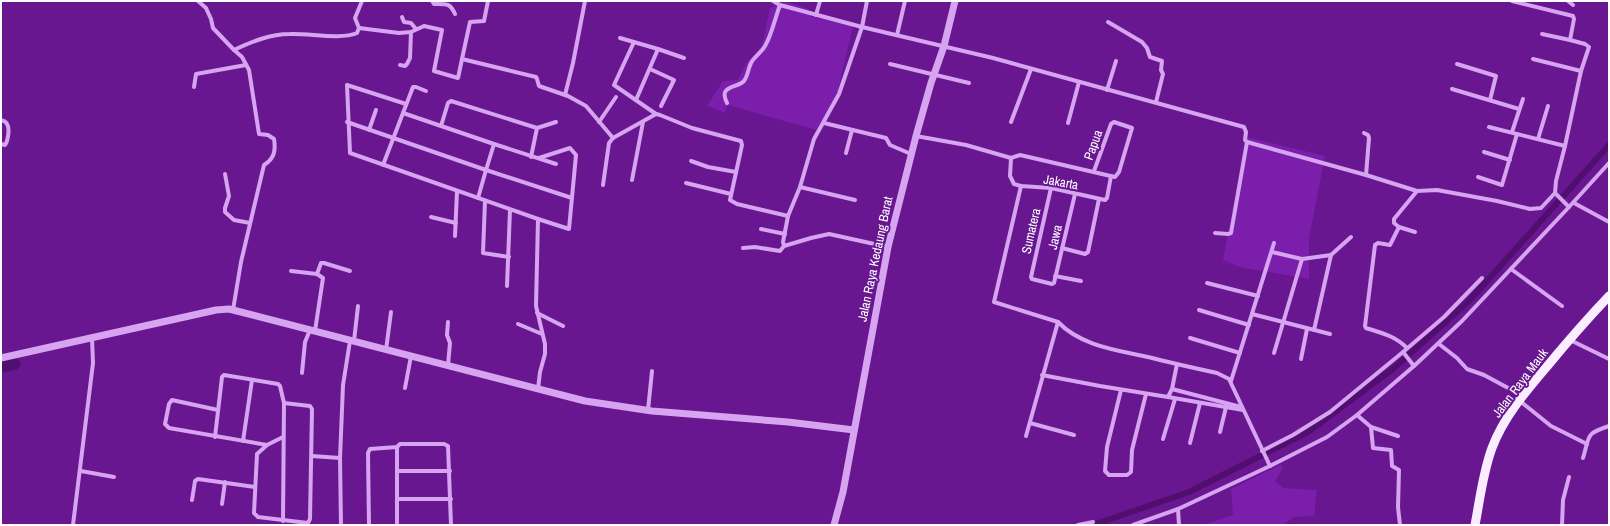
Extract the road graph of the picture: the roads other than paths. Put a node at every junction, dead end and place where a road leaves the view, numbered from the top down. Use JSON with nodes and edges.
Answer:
{"nodes":[{"id":1,"x":198,"y":1,"type":"edge"},
{"id":2,"x":362,"y":1,"type":"edge"},
{"id":3,"x":432,"y":1,"type":"edge"},
{"id":4,"x":488,"y":1,"type":"edge"},
{"id":5,"x":585,"y":1,"type":"edge"},
{"id":6,"x":773,"y":1,"type":"edge"},
{"id":7,"x":820,"y":1,"type":"edge"},
{"id":8,"x":867,"y":1,"type":"edge"},
{"id":9,"x":905,"y":1,"type":"edge"},
{"id":10,"x":955,"y":1,"type":"edge"},
{"id":11,"x":1512,"y":1,"type":"edge"},
{"id":12,"x":1568,"y":1,"type":"edge"},
{"id":13,"x":1520,"y":2,"type":"edge"},
{"id":14,"x":780,"y":5,"type":"junction"},
{"id":15,"x":1573,"y":5,"type":"dead end"},
{"id":16,"x":455,"y":14,"type":"dead end"},
{"id":17,"x":816,"y":15,"type":"junction"},
{"id":18,"x":402,"y":17,"type":"dead end"},
{"id":19,"x":1108,"y":22,"type":"dead end"},
{"id":20,"x":862,"y":27,"type":"junction"},
{"id":21,"x":359,"y":28,"type":"junction"},
{"id":22,"x":416,"y":29,"type":"junction"},
{"id":23,"x":411,"y":32,"type":"junction"},
{"id":24,"x":1542,"y":34,"type":"dead end"},
{"id":25,"x":897,"y":35,"type":"junction"},
{"id":26,"x":620,"y":38,"type":"dead end"},
{"id":27,"x":1570,"y":40,"type":"junction"},
{"id":28,"x":634,"y":42,"type":"junction"},
{"id":29,"x":944,"y":46,"type":"junction"},
{"id":30,"x":658,"y":49,"type":"junction"},
{"id":31,"x":234,"y":50,"type":"junction"},
{"id":32,"x":684,"y":58,"type":"dead end"},
{"id":33,"x":462,"y":59,"type":"junction"},
{"id":34,"x":1533,"y":59,"type":"dead end"},
{"id":35,"x":1116,"y":61,"type":"dead end"},
{"id":36,"x":246,"y":64,"type":"junction"},
{"id":37,"x":890,"y":64,"type":"dead end"},
{"id":38,"x":1457,"y":64,"type":"dead end"},
{"id":39,"x":400,"y":65,"type":"dead end"},
{"id":40,"x":650,"y":69,"type":"junction"},
{"id":41,"x":1031,"y":69,"type":"junction"},
{"id":42,"x":1581,"y":71,"type":"junction"},
{"id":43,"x":934,"y":75,"type":"junction"},
{"id":44,"x":1079,"y":82,"type":"junction"},
{"id":45,"x":969,"y":83,"type":"dead end"},
{"id":46,"x":194,"y":87,"type":"dead end"},
{"id":47,"x":1452,"y":89,"type":"dead end"},
{"id":48,"x":1107,"y":90,"type":"junction"},
{"id":49,"x":426,"y":91,"type":"dead end"},
{"id":50,"x":565,"y":95,"type":"junction"},
{"id":51,"x":616,"y":97,"type":"dead end"},
{"id":52,"x":1522,"y":99,"type":"dead end"},
{"id":53,"x":636,"y":100,"type":"junction"},
{"id":54,"x":1490,"y":100,"type":"junction"},
{"id":55,"x":1156,"y":102,"type":"junction"},
{"id":56,"x":727,"y":103,"type":"dead end"},
{"id":57,"x":406,"y":104,"type":"junction"},
{"id":58,"x":661,"y":106,"type":"dead end"},
{"id":59,"x":1548,"y":106,"type":"dead end"},
{"id":60,"x":1519,"y":109,"type":"junction"},
{"id":61,"x":376,"y":110,"type":"dead end"},
{"id":62,"x":404,"y":113,"type":"junction"},
{"id":63,"x":656,"y":114,"type":"junction"},
{"id":64,"x":1,"y":120,"type":"edge"},
{"id":65,"x":348,"y":122,"type":"junction"},
{"id":66,"x":556,"y":122,"type":"dead end"},
{"id":67,"x":599,"y":122,"type":"junction"},
{"id":68,"x":643,"y":122,"type":"junction"},
{"id":69,"x":1011,"y":122,"type":"dead end"},
{"id":70,"x":824,"y":123,"type":"junction"},
{"id":71,"x":1068,"y":123,"type":"dead end"},
{"id":72,"x":441,"y":126,"type":"junction"},
{"id":73,"x":1489,"y":126,"type":"dead end"},
{"id":74,"x":537,"y":128,"type":"junction"},
{"id":75,"x":369,"y":130,"type":"junction"},
{"id":76,"x":852,"y":130,"type":"junction"},
{"id":77,"x":1512,"y":132,"type":"junction"},
{"id":78,"x":1364,"y":133,"type":"dead end"},
{"id":79,"x":1517,"y":134,"type":"junction"},
{"id":80,"x":916,"y":136,"type":"junction"},
{"id":81,"x":394,"y":138,"type":"junction"},
{"id":82,"x":613,"y":138,"type":"junction"},
{"id":83,"x":1538,"y":139,"type":"junction"},
{"id":84,"x":1247,"y":142,"type":"junction"},
{"id":85,"x":1,"y":144,"type":"edge"},
{"id":86,"x":494,"y":144,"type":"junction"},
{"id":87,"x":1565,"y":146,"type":"junction"},
{"id":88,"x":1484,"y":152,"type":"dead end"},
{"id":89,"x":846,"y":153,"type":"dead end"},
{"id":90,"x":911,"y":154,"type":"junction"},
{"id":91,"x":531,"y":157,"type":"junction"},
{"id":92,"x":539,"y":158,"type":"junction"},
{"id":93,"x":1011,"y":158,"type":"junction"},
{"id":94,"x":1510,"y":160,"type":"junction"},
{"id":95,"x":691,"y":161,"type":"dead end"},
{"id":96,"x":1609,"y":163,"type":"edge"},
{"id":97,"x":556,"y":164,"type":"dead end"},
{"id":98,"x":383,"y":165,"type":"junction"},
{"id":99,"x":486,"y":170,"type":"junction"},
{"id":100,"x":1094,"y":171,"type":"junction"},
{"id":101,"x":736,"y":172,"type":"junction"},
{"id":102,"x":225,"y":174,"type":"dead end"},
{"id":103,"x":1366,"y":175,"type":"junction"},
{"id":104,"x":1112,"y":176,"type":"junction"},
{"id":105,"x":1478,"y":177,"type":"dead end"},
{"id":106,"x":632,"y":180,"type":"dead end"},
{"id":107,"x":686,"y":184,"type":"dead end"},
{"id":108,"x":603,"y":185,"type":"dead end"},
{"id":109,"x":1021,"y":186,"type":"junction"},
{"id":110,"x":800,"y":187,"type":"junction"},
{"id":111,"x":1050,"y":188,"type":"junction"},
{"id":112,"x":457,"y":191,"type":"junction"},
{"id":113,"x":1417,"y":191,"type":"junction"},
{"id":114,"x":1556,"y":193,"type":"junction"},
{"id":115,"x":731,"y":194,"type":"junction"},
{"id":116,"x":1075,"y":194,"type":"junction"},
{"id":117,"x":478,"y":198,"type":"junction"},
{"id":118,"x":572,"y":198,"type":"junction"},
{"id":119,"x":1099,"y":199,"type":"junction"},
{"id":120,"x":855,"y":200,"type":"dead end"},
{"id":121,"x":485,"y":201,"type":"junction"},
{"id":122,"x":1574,"y":203,"type":"junction"},
{"id":123,"x":1568,"y":205,"type":"junction"},
{"id":124,"x":510,"y":210,"type":"junction"},
{"id":125,"x":788,"y":216,"type":"junction"},
{"id":126,"x":431,"y":217,"type":"dead end"},
{"id":127,"x":538,"y":219,"type":"junction"},
{"id":128,"x":1609,"y":222,"type":"edge"},
{"id":129,"x":250,"y":223,"type":"junction"},
{"id":130,"x":456,"y":223,"type":"junction"},
{"id":131,"x":1399,"y":227,"type":"junction"},
{"id":132,"x":761,"y":229,"type":"dead end"},
{"id":133,"x":1416,"y":232,"type":"dead end"},
{"id":134,"x":1215,"y":233,"type":"dead end"},
{"id":135,"x":786,"y":234,"type":"junction"},
{"id":136,"x":455,"y":236,"type":"dead end"},
{"id":137,"x":1351,"y":237,"type":"dead end"},
{"id":138,"x":1274,"y":243,"type":"dead end"},
{"id":139,"x":784,"y":246,"type":"junction"},
{"id":140,"x":888,"y":247,"type":"junction"},
{"id":141,"x":743,"y":248,"type":"dead end"},
{"id":142,"x":1062,"y":248,"type":"junction"},
{"id":143,"x":1272,"y":252,"type":"junction"},
{"id":144,"x":1331,"y":255,"type":"junction"},
{"id":145,"x":508,"y":256,"type":"junction"},
{"id":146,"x":1302,"y":259,"type":"junction"},
{"id":147,"x":1511,"y":269,"type":"junction"},
{"id":148,"x":350,"y":270,"type":"dead end"},
{"id":149,"x":291,"y":271,"type":"dead end"},
{"id":150,"x":317,"y":274,"type":"junction"},
{"id":151,"x":1056,"y":276,"type":"junction"},
{"id":152,"x":1482,"y":278,"type":"dead end"},
{"id":153,"x":1081,"y":281,"type":"dead end"},
{"id":154,"x":1207,"y":283,"type":"dead end"},
{"id":155,"x":1053,"y":284,"type":"joint"},
{"id":156,"x":507,"y":286,"type":"dead end"},
{"id":157,"x":1258,"y":296,"type":"junction"},
{"id":158,"x":1609,"y":296,"type":"edge"},
{"id":159,"x":358,"y":306,"type":"dead end"},
{"id":160,"x":1562,"y":306,"type":"dead end"},
{"id":161,"x":233,"y":310,"type":"junction"},
{"id":162,"x":1199,"y":310,"type":"dead end"},
{"id":163,"x":391,"y":312,"type":"dead end"},
{"id":164,"x":537,"y":313,"type":"junction"},
{"id":165,"x":1252,"y":314,"type":"junction"},
{"id":166,"x":448,"y":322,"type":"dead end"},
{"id":167,"x":1058,"y":322,"type":"junction"},
{"id":168,"x":1283,"y":322,"type":"junction"},
{"id":169,"x":518,"y":324,"type":"dead end"},
{"id":170,"x":563,"y":326,"type":"dead end"},
{"id":171,"x":1249,"y":326,"type":"junction"},
{"id":172,"x":1307,"y":328,"type":"junction"},
{"id":173,"x":312,"y":330,"type":"junction"},
{"id":174,"x":1314,"y":330,"type":"junction"},
{"id":175,"x":542,"y":334,"type":"junction"},
{"id":176,"x":1330,"y":334,"type":"dead end"},
{"id":177,"x":92,"y":338,"type":"junction"},
{"id":178,"x":1190,"y":338,"type":"dead end"},
{"id":179,"x":1570,"y":339,"type":"junction"},
{"id":180,"x":352,"y":341,"type":"junction"},
{"id":181,"x":1438,"y":344,"type":"junction"},
{"id":182,"x":1407,"y":348,"type":"junction"},
{"id":183,"x":386,"y":350,"type":"junction"},
{"id":184,"x":1274,"y":353,"type":"dead end"},
{"id":185,"x":1240,"y":354,"type":"junction"},
{"id":186,"x":1404,"y":354,"type":"junction"},
{"id":187,"x":411,"y":356,"type":"junction"},
{"id":188,"x":1,"y":358,"type":"edge"},
{"id":189,"x":1301,"y":359,"type":"dead end"},
{"id":190,"x":1609,"y":360,"type":"edge"},
{"id":191,"x":1177,"y":364,"type":"junction"},
{"id":192,"x":448,"y":365,"type":"junction"},
{"id":193,"x":1413,"y":366,"type":"junction"},
{"id":194,"x":652,"y":370,"type":"dead end"},
{"id":195,"x":302,"y":373,"type":"dead end"},
{"id":196,"x":1042,"y":375,"type":"junction"},
{"id":197,"x":252,"y":380,"type":"junction"},
{"id":198,"x":1231,"y":381,"type":"junction"},
{"id":199,"x":405,"y":388,"type":"dead end"},
{"id":200,"x":538,"y":389,"type":"junction"},
{"id":201,"x":1172,"y":389,"type":"junction"},
{"id":202,"x":1120,"y":390,"type":"junction"},
{"id":203,"x":1146,"y":394,"type":"junction"},
{"id":204,"x":1168,"y":397,"type":"junction"},
{"id":205,"x":1175,"y":398,"type":"junction"},
{"id":206,"x":1522,"y":398,"type":"junction"},
{"id":207,"x":284,"y":403,"type":"junction"},
{"id":208,"x":1200,"y":403,"type":"junction"},
{"id":209,"x":1226,"y":407,"type":"junction"},
{"id":210,"x":1242,"y":409,"type":"junction"},
{"id":211,"x":218,"y":410,"type":"junction"},
{"id":212,"x":648,"y":410,"type":"junction"},
{"id":213,"x":1357,"y":415,"type":"junction"},
{"id":214,"x":1030,"y":423,"type":"junction"},
{"id":215,"x":1609,"y":426,"type":"edge"},
{"id":216,"x":1371,"y":427,"type":"junction"},
{"id":217,"x":854,"y":430,"type":"junction"},
{"id":218,"x":1220,"y":432,"type":"dead end"},
{"id":219,"x":1074,"y":435,"type":"dead end"},
{"id":220,"x":1026,"y":436,"type":"dead end"},
{"id":221,"x":1398,"y":436,"type":"dead end"},
{"id":222,"x":215,"y":437,"type":"junction"},
{"id":223,"x":283,"y":437,"type":"junction"},
{"id":224,"x":1163,"y":439,"type":"dead end"},
{"id":225,"x":243,"y":441,"type":"junction"},
{"id":226,"x":1190,"y":443,"type":"dead end"},
{"id":227,"x":1587,"y":444,"type":"junction"},
{"id":228,"x":267,"y":445,"type":"junction"},
{"id":229,"x":397,"y":447,"type":"junction"},
{"id":230,"x":1262,"y":452,"type":"junction"},
{"id":231,"x":312,"y":456,"type":"junction"},
{"id":232,"x":340,"y":458,"type":"junction"},
{"id":233,"x":1582,"y":458,"type":"dead end"},
{"id":234,"x":1269,"y":465,"type":"junction"},
{"id":235,"x":80,"y":471,"type":"junction"},
{"id":236,"x":397,"y":471,"type":"junction"},
{"id":237,"x":450,"y":471,"type":"junction"},
{"id":238,"x":114,"y":477,"type":"dead end"},
{"id":239,"x":1569,"y":477,"type":"dead end"},
{"id":240,"x":225,"y":482,"type":"junction"},
{"id":241,"x":255,"y":487,"type":"junction"},
{"id":242,"x":397,"y":499,"type":"junction"},
{"id":243,"x":450,"y":499,"type":"junction"},
{"id":244,"x":192,"y":500,"type":"dead end"},
{"id":245,"x":222,"y":504,"type":"dead end"},
{"id":246,"x":1178,"y":509,"type":"junction"},
{"id":247,"x":283,"y":521,"type":"junction"},
{"id":248,"x":1093,"y":522,"type":"dead end"},
{"id":249,"x":73,"y":525,"type":"edge"},
{"id":250,"x":341,"y":525,"type":"edge"},
{"id":251,"x":369,"y":525,"type":"edge"},
{"id":252,"x":397,"y":525,"type":"edge"},
{"id":253,"x":451,"y":525,"type":"edge"},
{"id":254,"x":834,"y":525,"type":"edge"},
{"id":255,"x":1078,"y":525,"type":"edge"},
{"id":256,"x":1133,"y":525,"type":"edge"},
{"id":257,"x":1179,"y":525,"type":"edge"},
{"id":258,"x":1400,"y":525,"type":"edge"},
{"id":259,"x":1475,"y":525,"type":"edge"},
{"id":260,"x":1562,"y":525,"type":"edge"}],
"edges":[{"from":1,"to":31,"type":"street"},
{"from":2,"to":21,"type":"street"},
{"from":3,"to":16,"type":"street"},
{"from":4,"to":33,"type":"street"},
{"from":5,"to":50,"type":"street"},
{"from":6,"to":14,"type":"street"},
{"from":7,"to":17,"type":"street"},
{"from":8,"to":20,"type":"street"},
{"from":9,"to":25,"type":"street"},
{"from":10,"to":29,"type":"street","name":"Jalan Raya Kedaung Barat"},
{"from":11,"to":13,"type":"street"},
{"from":12,"to":15,"type":"street"},
{"from":13,"to":27,"type":"street"},
{"from":14,"to":17,"type":"street"},
{"from":14,"to":56,"type":"street"},
{"from":17,"to":20,"type":"street"},
{"from":18,"to":22,"type":"street"},
{"from":19,"to":55,"type":"street"},
{"from":20,"to":25,"type":"street"},
{"from":20,"to":70,"type":"street"},
{"from":21,"to":23,"type":"street"},
{"from":21,"to":31,"type":"street"},
{"from":22,"to":23,"type":"street"},
{"from":22,"to":33,"type":"street"},
{"from":23,"to":39,"type":"street"},
{"from":24,"to":27,"type":"street"},
{"from":25,"to":29,"type":"street"},
{"from":26,"to":28,"type":"street"},
{"from":27,"to":42,"type":"street"},
{"from":28,"to":30,"type":"street"},
{"from":28,"to":53,"type":"street"},
{"from":29,"to":41,"type":"street"},
{"from":29,"to":43,"type":"street","name":"Jalan Raya Kedaung Barat"},
{"from":30,"to":32,"type":"street"},
{"from":30,"to":40,"type":"street"},
{"from":31,"to":36,"type":"street"},
{"from":33,"to":50,"type":"street"},
{"from":34,"to":42,"type":"street"},
{"from":35,"to":48,"type":"street"},
{"from":36,"to":46,"type":"street"},
{"from":36,"to":129,"type":"street"},
{"from":37,"to":43,"type":"street"},
{"from":38,"to":54,"type":"street"},
{"from":40,"to":53,"type":"street"},
{"from":40,"to":58,"type":"street"},
{"from":41,"to":44,"type":"street"},
{"from":41,"to":69,"type":"street"},
{"from":42,"to":87,"type":"street"},
{"from":43,"to":45,"type":"street"},
{"from":43,"to":80,"type":"street","name":"Jalan Raya Kedaung Barat"},
{"from":44,"to":48,"type":"street"},
{"from":44,"to":71,"type":"street"},
{"from":47,"to":54,"type":"street"},
{"from":48,"to":55,"type":"street"},
{"from":49,"to":57,"type":"street"},
{"from":50,"to":67,"type":"street"},
{"from":51,"to":67,"type":"street"},
{"from":52,"to":60,"type":"street"},
{"from":53,"to":63,"type":"street"},
{"from":54,"to":60,"type":"street"},
{"from":55,"to":84,"type":"street"},
{"from":57,"to":62,"type":"street"},
{"from":57,"to":65,"type":"street"},
{"from":59,"to":83,"type":"street"},
{"from":60,"to":77,"type":"street"},
{"from":61,"to":75,"type":"street"},
{"from":62,"to":72,"type":"street"},
{"from":62,"to":81,"type":"street"},
{"from":63,"to":68,"type":"street"},
{"from":63,"to":101,"type":"street"},
{"from":64,"to":85,"type":"street"},
{"from":65,"to":75,"type":"street"},
{"from":65,"to":98,"type":"street"},
{"from":66,"to":74,"type":"street"},
{"from":67,"to":82,"type":"street"},
{"from":68,"to":82,"type":"street"},
{"from":68,"to":106,"type":"street"},
{"from":70,"to":76,"type":"street"},
{"from":70,"to":110,"type":"street"},
{"from":72,"to":74,"type":"street"},
{"from":72,"to":86,"type":"street"},
{"from":73,"to":77,"type":"street"},
{"from":74,"to":91,"type":"street"},
{"from":75,"to":81,"type":"street"},
{"from":76,"to":89,"type":"street"},
{"from":76,"to":90,"type":"street"},
{"from":77,"to":79,"type":"street"},
{"from":78,"to":103,"type":"street"},
{"from":79,"to":83,"type":"street"},
{"from":79,"to":94,"type":"street"},
{"from":80,"to":90,"type":"street","name":"Jalan Raya Kedaung Barat"},
{"from":80,"to":93,"type":"street","name":"Jakarta"},
{"from":81,"to":98,"type":"street"},
{"from":81,"to":99,"type":"street"},
{"from":82,"to":108,"type":"street"},
{"from":83,"to":87,"type":"street"},
{"from":84,"to":103,"type":"street"},
{"from":84,"to":134,"type":"street"},
{"from":86,"to":91,"type":"street"},
{"from":86,"to":99,"type":"street"},
{"from":87,"to":114,"type":"street"},
{"from":88,"to":94,"type":"street"},
{"from":90,"to":140,"type":"street","name":"Jalan Raya Kedaung Barat"},
{"from":91,"to":92,"type":"street"},
{"from":92,"to":97,"type":"street"},
{"from":92,"to":118,"type":"street"},
{"from":93,"to":100,"type":"street","name":"Jakarta"},
{"from":93,"to":109,"type":"street"},
{"from":94,"to":105,"type":"street"},
{"from":95,"to":101,"type":"street"},
{"from":96,"to":122,"type":"street"},
{"from":98,"to":112,"type":"street"},
{"from":99,"to":117,"type":"street"},
{"from":99,"to":118,"type":"street"},
{"from":100,"to":104,"type":"street","name":"Jakarta"},
{"from":100,"to":104,"type":"street","name":"Papua"},
{"from":101,"to":115,"type":"street"},
{"from":102,"to":129,"type":"street"},
{"from":103,"to":113,"type":"street"},
{"from":104,"to":119,"type":"street"},
{"from":107,"to":115,"type":"street"},
{"from":109,"to":111,"type":"street","name":"Jakarta"},
{"from":109,"to":167,"type":"street"},
{"from":110,"to":120,"type":"street"},
{"from":110,"to":125,"type":"street"},
{"from":111,"to":116,"type":"street","name":"Jakarta"},
{"from":111,"to":155,"type":"street","name":"Sumatera"},
{"from":112,"to":117,"type":"street"},
{"from":112,"to":130,"type":"street"},
{"from":113,"to":114,"type":"street"},
{"from":113,"to":131,"type":"street"},
{"from":114,"to":123,"type":"street"},
{"from":115,"to":125,"type":"street"},
{"from":116,"to":119,"type":"street","name":"Jakarta"},
{"from":116,"to":142,"type":"street","name":"Jawa"},
{"from":117,"to":121,"type":"street"},
{"from":118,"to":127,"type":"street"},
{"from":119,"to":142,"type":"street"},
{"from":121,"to":124,"type":"street"},
{"from":121,"to":145,"type":"street"},
{"from":122,"to":123,"type":"street"},
{"from":122,"to":128,"type":"street"},
{"from":123,"to":147,"type":"street"},
{"from":124,"to":127,"type":"street"},
{"from":124,"to":145,"type":"street"},
{"from":125,"to":135,"type":"street"},
{"from":126,"to":130,"type":"street"},
{"from":127,"to":164,"type":"street"},
{"from":129,"to":161,"type":"street"},
{"from":130,"to":136,"type":"street"},
{"from":131,"to":133,"type":"street"},
{"from":131,"to":182,"type":"street"},
{"from":132,"to":135,"type":"street"},
{"from":135,"to":139,"type":"street"},
{"from":137,"to":144,"type":"street"},
{"from":138,"to":143,"type":"street"},
{"from":139,"to":140,"type":"street"},
{"from":139,"to":141,"type":"street"},
{"from":140,"to":217,"type":"street","name":"Jalan Raya Kedaung Barat"},
{"from":142,"to":151,"type":"street","name":"Jawa"},
{"from":143,"to":146,"type":"street"},
{"from":143,"to":157,"type":"street"},
{"from":144,"to":146,"type":"street"},
{"from":144,"to":174,"type":"street"},
{"from":145,"to":156,"type":"street"},
{"from":146,"to":168,"type":"street"},
{"from":147,"to":160,"type":"street"},
{"from":147,"to":181,"type":"street"},
{"from":148,"to":150,"type":"street"},
{"from":149,"to":150,"type":"street"},
{"from":150,"to":173,"type":"street"},
{"from":151,"to":153,"type":"street"},
{"from":151,"to":155,"type":"street","name":"Jawa"},
{"from":152,"to":182,"type":"street"},
{"from":154,"to":157,"type":"street"},
{"from":157,"to":165,"type":"street"},
{"from":158,"to":179,"type":"main road","name":"Jalan Raya Mauk"},
{"from":159,"to":180,"type":"street"},
{"from":161,"to":173,"type":"street"},
{"from":161,"to":177,"type":"street"},
{"from":162,"to":171,"type":"street"},
{"from":163,"to":183,"type":"street"},
{"from":164,"to":170,"type":"street"},
{"from":164,"to":175,"type":"street"},
{"from":165,"to":168,"type":"street"},
{"from":165,"to":171,"type":"street"},
{"from":166,"to":192,"type":"street"},
{"from":167,"to":191,"type":"street"},
{"from":167,"to":196,"type":"street"},
{"from":168,"to":172,"type":"street"},
{"from":168,"to":184,"type":"street"},
{"from":169,"to":175,"type":"street"},
{"from":171,"to":185,"type":"street"},
{"from":172,"to":174,"type":"street"},
{"from":172,"to":189,"type":"street"},
{"from":173,"to":180,"type":"street"},
{"from":173,"to":195,"type":"street"},
{"from":174,"to":176,"type":"street"},
{"from":175,"to":200,"type":"street"},
{"from":177,"to":188,"type":"street"},
{"from":177,"to":235,"type":"street"},
{"from":178,"to":185,"type":"street"},
{"from":179,"to":190,"type":"street"},
{"from":179,"to":206,"type":"main road","name":"Jalan Raya Mauk"},
{"from":180,"to":183,"type":"street"},
{"from":180,"to":232,"type":"street"},
{"from":181,"to":193,"type":"street"},
{"from":181,"to":206,"type":"street"},
{"from":182,"to":186,"type":"street"},
{"from":183,"to":187,"type":"street"},
{"from":185,"to":198,"type":"street"},
{"from":186,"to":193,"type":"street"},
{"from":186,"to":230,"type":"street"},
{"from":187,"to":192,"type":"street"},
{"from":187,"to":199,"type":"street"},
{"from":191,"to":198,"type":"street"},
{"from":191,"to":201,"type":"street"},
{"from":192,"to":200,"type":"street"},
{"from":193,"to":213,"type":"street"},
{"from":194,"to":212,"type":"street"},
{"from":196,"to":202,"type":"street"},
{"from":196,"to":214,"type":"street"},
{"from":197,"to":207,"type":"street"},
{"from":197,"to":211,"type":"street"},
{"from":197,"to":225,"type":"street"},
{"from":198,"to":210,"type":"street"},
{"from":200,"to":212,"type":"street"},
{"from":201,"to":204,"type":"street"},
{"from":201,"to":210,"type":"street"},
{"from":202,"to":203,"type":"street"},
{"from":202,"to":203,"type":"street"},
{"from":203,"to":204,"type":"street"},
{"from":204,"to":205,"type":"street"},
{"from":205,"to":208,"type":"street"},
{"from":205,"to":224,"type":"street"},
{"from":206,"to":227,"type":"street"},
{"from":206,"to":259,"type":"main road","name":"Jalan Raya Mauk"},
{"from":207,"to":223,"type":"street"},
{"from":207,"to":231,"type":"street"},
{"from":208,"to":209,"type":"street"},
{"from":208,"to":226,"type":"street"},
{"from":209,"to":210,"type":"street"},
{"from":209,"to":218,"type":"street"},
{"from":210,"to":230,"type":"street"},
{"from":211,"to":222,"type":"street"},
{"from":211,"to":222,"type":"street"},
{"from":212,"to":217,"type":"street"},
{"from":213,"to":216,"type":"street"},
{"from":213,"to":234,"type":"street"},
{"from":214,"to":219,"type":"street"},
{"from":214,"to":220,"type":"street"},
{"from":215,"to":227,"type":"street"},
{"from":216,"to":221,"type":"street"},
{"from":216,"to":258,"type":"street"},
{"from":217,"to":254,"type":"street","name":"Jalan Raya Kedaung Barat"},
{"from":222,"to":225,"type":"street"},
{"from":223,"to":228,"type":"street"},
{"from":223,"to":247,"type":"street"},
{"from":225,"to":228,"type":"street"},
{"from":227,"to":233,"type":"street"},
{"from":228,"to":241,"type":"street"},
{"from":229,"to":236,"type":"street"},
{"from":229,"to":237,"type":"street"},
{"from":229,"to":251,"type":"street"},
{"from":230,"to":234,"type":"street"},
{"from":231,"to":232,"type":"street"},
{"from":231,"to":247,"type":"street"},
{"from":232,"to":250,"type":"street"},
{"from":234,"to":246,"type":"street"},
{"from":235,"to":238,"type":"street"},
{"from":235,"to":249,"type":"street"},
{"from":236,"to":237,"type":"street"},
{"from":236,"to":242,"type":"street"},
{"from":237,"to":243,"type":"street"},
{"from":239,"to":260,"type":"street"},
{"from":240,"to":241,"type":"street"},
{"from":240,"to":244,"type":"street"},
{"from":240,"to":245,"type":"street"},
{"from":241,"to":247,"type":"street"},
{"from":242,"to":243,"type":"street"},
{"from":242,"to":252,"type":"street"},
{"from":243,"to":253,"type":"street"},
{"from":246,"to":256,"type":"street"},
{"from":246,"to":257,"type":"street"},
{"from":248,"to":255,"type":"street"}]}
